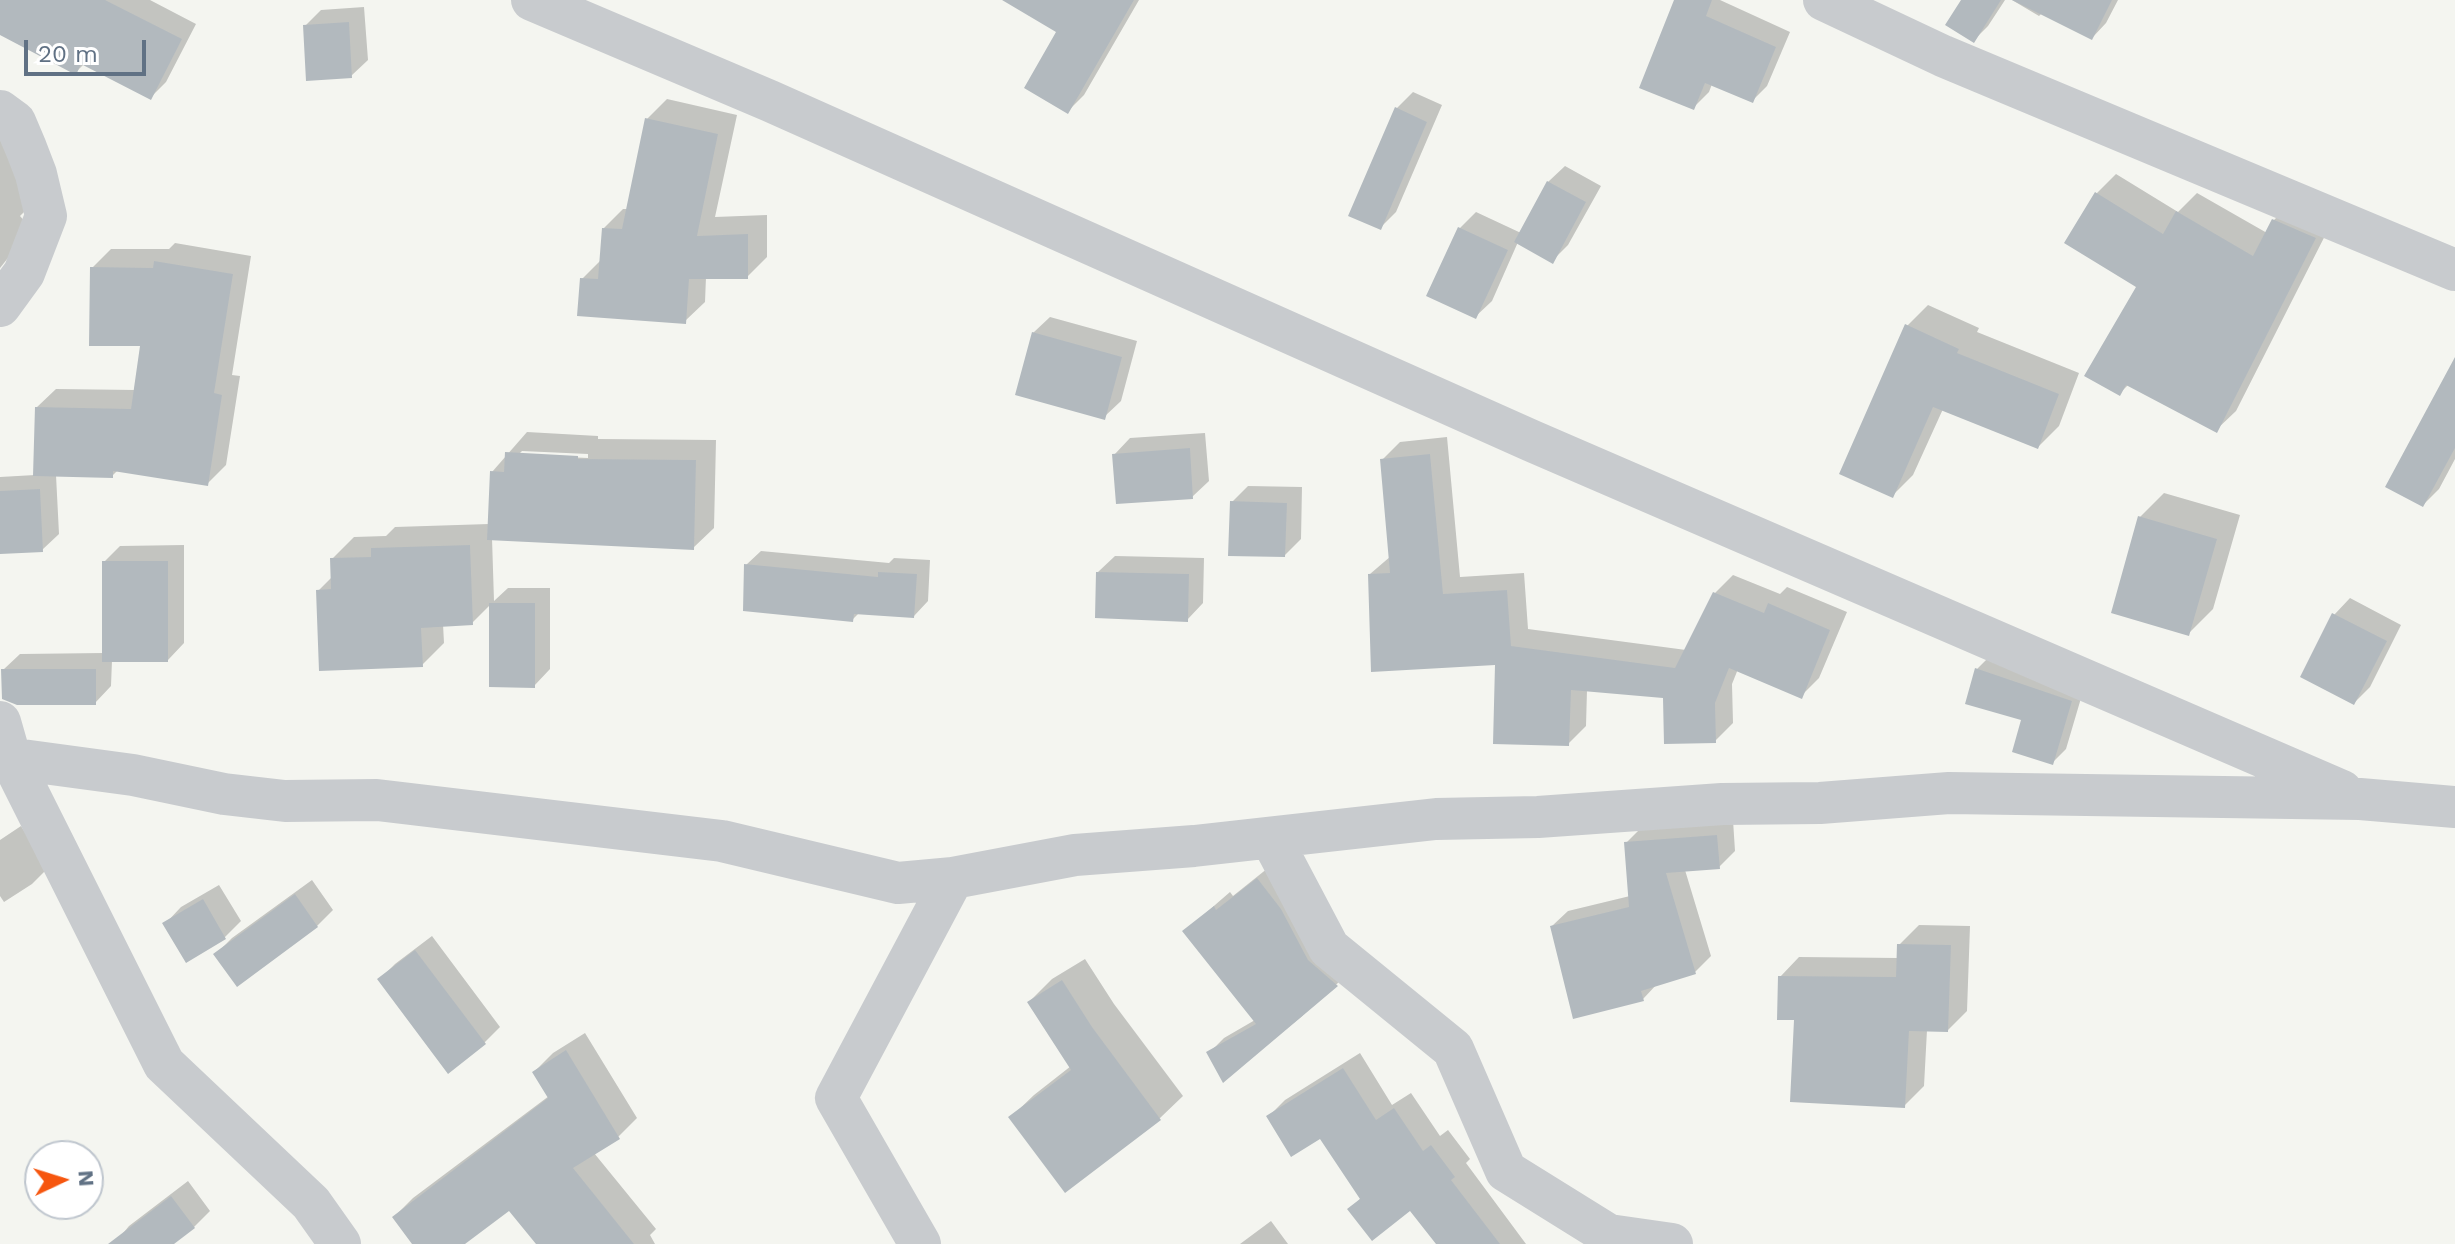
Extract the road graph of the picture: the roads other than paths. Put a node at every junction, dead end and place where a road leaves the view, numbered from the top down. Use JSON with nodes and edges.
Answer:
{"nodes":[{"id":1,"x":532,"y":0,"type":"edge"},
{"id":2,"x":1824,"y":0,"type":"edge"},
{"id":3,"x":0,"y":111,"type":"edge"},
{"id":4,"x":2455,"y":270,"type":"edge"},
{"id":5,"x":0,"y":306,"type":"edge"},
{"id":6,"x":3,"y":745,"type":"edge"},
{"id":7,"x":2360,"y":799,"type":"junction"},
{"id":8,"x":2455,"y":807,"type":"edge"},
{"id":9,"x":1271,"y":838,"type":"junction"},
{"id":10,"x":953,"y":878,"type":"junction"},
{"id":11,"x":340,"y":1244,"type":"edge"},
{"id":12,"x":920,"y":1244,"type":"edge"},
{"id":13,"x":1672,"y":1244,"type":"edge"}],
"edges":[{"from":1,"to":7,"type":"street"},
{"from":2,"to":4,"type":"street"},
{"from":3,"to":5,"type":"street"},
{"from":6,"to":10,"type":"street"},
{"from":6,"to":11,"type":"street"},
{"from":7,"to":8,"type":"street"},
{"from":7,"to":9,"type":"street"},
{"from":9,"to":10,"type":"street"},
{"from":9,"to":13,"type":"street"},
{"from":10,"to":12,"type":"street"}]}
